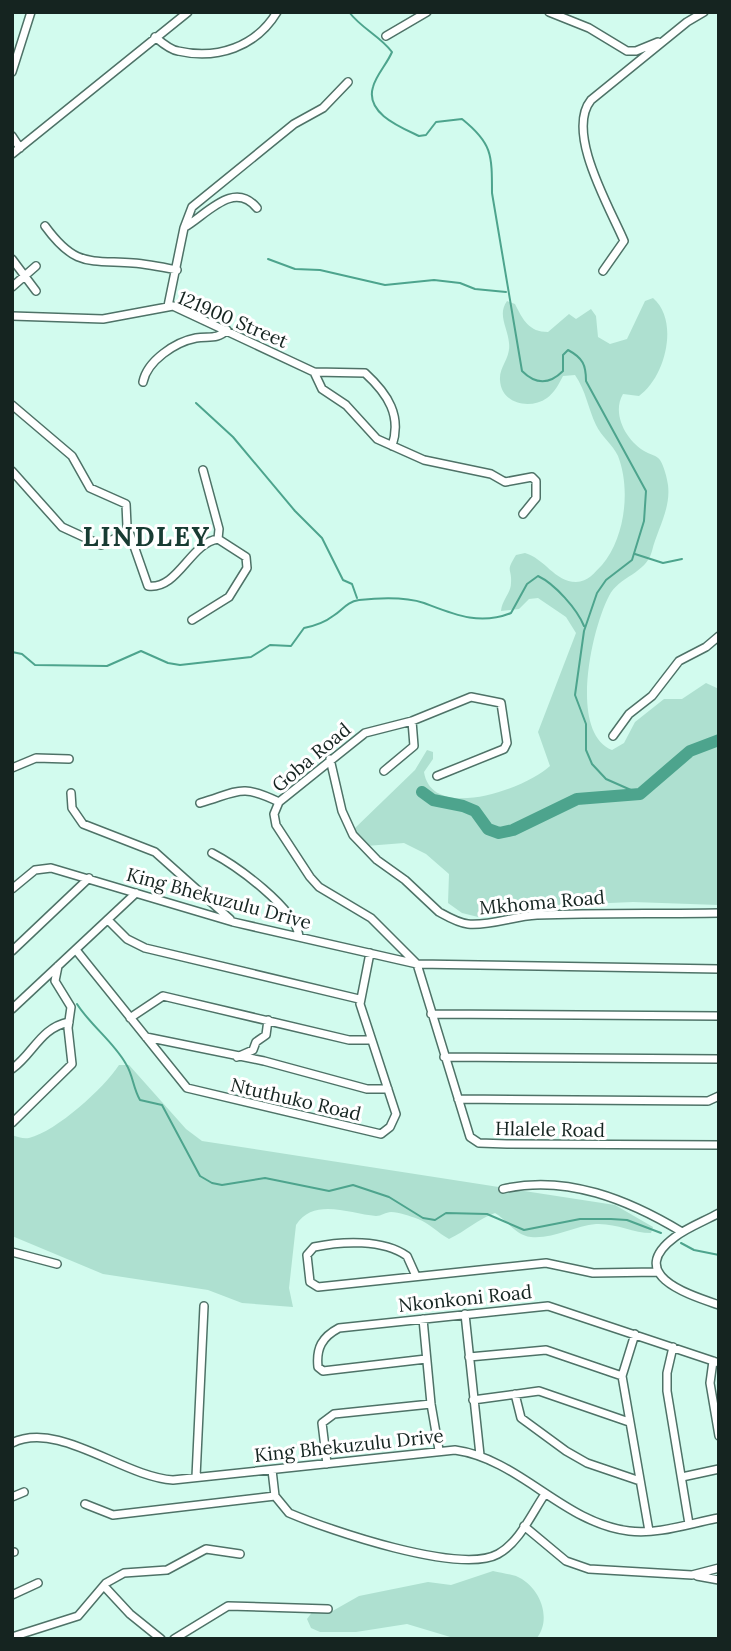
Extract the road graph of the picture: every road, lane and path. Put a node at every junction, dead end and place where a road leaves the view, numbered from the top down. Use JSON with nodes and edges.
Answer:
{"nodes":[{"id":1,"x":32,"y":12,"type":"edge"},
{"id":2,"x":188,"y":12,"type":"edge"},
{"id":3,"x":277,"y":12,"type":"edge"},
{"id":4,"x":427,"y":12,"type":"edge"},
{"id":5,"x":549,"y":12,"type":"edge"},
{"id":6,"x":704,"y":12,"type":"edge"},
{"id":7,"x":386,"y":36,"type":"dead end"},
{"id":8,"x":155,"y":37,"type":"junction"},
{"id":9,"x":662,"y":42,"type":"junction"},
{"id":10,"x":12,"y":72,"type":"edge"},
{"id":11,"x":348,"y":82,"type":"dead end"},
{"id":12,"x":12,"y":136,"type":"edge"},
{"id":13,"x":20,"y":148,"type":"junction"},
{"id":14,"x":12,"y":154,"type":"edge"},
{"id":15,"x":257,"y":208,"type":"dead end"},
{"id":16,"x":46,"y":226,"type":"dead end"},
{"id":17,"x":184,"y":228,"type":"junction"},
{"id":18,"x":12,"y":259,"type":"edge"},
{"id":19,"x":36,"y":266,"type":"dead end"},
{"id":20,"x":177,"y":270,"type":"junction"},
{"id":21,"x":603,"y":271,"type":"dead end"},
{"id":22,"x":25,"y":277,"type":"junction"},
{"id":23,"x":12,"y":287,"type":"edge"},
{"id":24,"x":36,"y":290,"type":"dead end"},
{"id":25,"x":168,"y":306,"type":"junction"},
{"id":26,"x":12,"y":316,"type":"edge"},
{"id":27,"x":227,"y":330,"type":"junction"},
{"id":28,"x":314,"y":372,"type":"junction"},
{"id":29,"x":143,"y":382,"type":"dead end"},
{"id":30,"x":12,"y":405,"type":"edge"},
{"id":31,"x":392,"y":446,"type":"junction"},
{"id":32,"x":203,"y":470,"type":"dead end"},
{"id":33,"x":12,"y":471,"type":"edge"},
{"id":34,"x":523,"y":514,"type":"dead end"},
{"id":35,"x":129,"y":532,"type":"junction"},
{"id":36,"x":218,"y":539,"type":"junction"},
{"id":37,"x":192,"y":620,"type":"dead end"},
{"id":38,"x":719,"y":636,"type":"edge"},
{"id":39,"x":412,"y":721,"type":"junction"},
{"id":40,"x":613,"y":736,"type":"dead end"},
{"id":41,"x":69,"y":759,"type":"dead end"},
{"id":42,"x":330,"y":760,"type":"junction"},
{"id":43,"x":12,"y":768,"type":"edge"},
{"id":44,"x":384,"y":771,"type":"dead end"},
{"id":45,"x":437,"y":776,"type":"dead end"},
{"id":46,"x":71,"y":793,"type":"dead end"},
{"id":47,"x":279,"y":802,"type":"junction"},
{"id":48,"x":200,"y":803,"type":"dead end"},
{"id":49,"x":212,"y":853,"type":"dead end"},
{"id":50,"x":89,"y":878,"type":"junction"},
{"id":51,"x":12,"y":889,"type":"edge"},
{"id":52,"x":136,"y":893,"type":"junction"},
{"id":53,"x":719,"y":913,"type":"edge"},
{"id":54,"x":108,"y":920,"type":"junction"},
{"id":55,"x":233,"y":922,"type":"junction"},
{"id":56,"x":299,"y":936,"type":"junction"},
{"id":57,"x":76,"y":950,"type":"junction"},
{"id":58,"x":12,"y":951,"type":"edge"},
{"id":59,"x":370,"y":953,"type":"junction"},
{"id":60,"x":417,"y":964,"type":"junction"},
{"id":61,"x":58,"y":966,"type":"junction"},
{"id":62,"x":719,"y":969,"type":"edge"},
{"id":63,"x":359,"y":999,"type":"junction"},
{"id":64,"x":12,"y":1009,"type":"edge"},
{"id":65,"x":431,"y":1014,"type":"junction"},
{"id":66,"x":719,"y":1016,"type":"edge"},
{"id":67,"x":130,"y":1018,"type":"junction"},
{"id":68,"x":268,"y":1020,"type":"junction"},
{"id":69,"x":69,"y":1022,"type":"junction"},
{"id":70,"x":146,"y":1037,"type":"junction"},
{"id":71,"x":371,"y":1040,"type":"junction"},
{"id":72,"x":237,"y":1057,"type":"junction"},
{"id":73,"x":444,"y":1057,"type":"junction"},
{"id":74,"x":719,"y":1059,"type":"edge"},
{"id":75,"x":12,"y":1069,"type":"edge"},
{"id":76,"x":388,"y":1089,"type":"junction"},
{"id":77,"x":719,"y":1096,"type":"edge"},
{"id":78,"x":458,"y":1099,"type":"junction"},
{"id":79,"x":12,"y":1123,"type":"edge"},
{"id":80,"x":719,"y":1144,"type":"edge"},
{"id":81,"x":503,"y":1189,"type":"dead end"},
{"id":82,"x":719,"y":1213,"type":"edge"},
{"id":83,"x":682,"y":1232,"type":"junction"},
{"id":84,"x":12,"y":1252,"type":"edge"},
{"id":85,"x":57,"y":1264,"type":"dead end"},
{"id":86,"x":659,"y":1272,"type":"junction"},
{"id":87,"x":416,"y":1276,"type":"junction"},
{"id":88,"x":719,"y":1305,"type":"edge"},
{"id":89,"x":204,"y":1306,"type":"dead end"},
{"id":90,"x":465,"y":1314,"type":"junction"},
{"id":91,"x":423,"y":1319,"type":"junction"},
{"id":92,"x":635,"y":1334,"type":"junction"},
{"id":93,"x":673,"y":1347,"type":"junction"},
{"id":94,"x":469,"y":1357,"type":"junction"},
{"id":95,"x":426,"y":1359,"type":"junction"},
{"id":96,"x":716,"y":1362,"type":"edge"},
{"id":97,"x":622,"y":1376,"type":"junction"},
{"id":98,"x":515,"y":1394,"type":"junction"},
{"id":99,"x":473,"y":1400,"type":"junction"},
{"id":100,"x":431,"y":1404,"type":"junction"},
{"id":101,"x":629,"y":1422,"type":"junction"},
{"id":102,"x":719,"y":1436,"type":"edge"},
{"id":103,"x":12,"y":1443,"type":"edge"},
{"id":104,"x":439,"y":1450,"type":"junction"},
{"id":105,"x":480,"y":1455,"type":"junction"},
{"id":106,"x":327,"y":1464,"type":"junction"},
{"id":107,"x":719,"y":1469,"type":"edge"},
{"id":108,"x":272,"y":1470,"type":"junction"},
{"id":109,"x":196,"y":1477,"type":"junction"},
{"id":110,"x":682,"y":1477,"type":"junction"},
{"id":111,"x":640,"y":1481,"type":"junction"},
{"id":112,"x":24,"y":1492,"type":"dead end"},
{"id":113,"x":545,"y":1494,"type":"junction"},
{"id":114,"x":275,"y":1496,"type":"junction"},
{"id":115,"x":12,"y":1497,"type":"edge"},
{"id":116,"x":85,"y":1504,"type":"dead end"},
{"id":117,"x":719,"y":1518,"type":"edge"},
{"id":118,"x":689,"y":1524,"type":"junction"},
{"id":119,"x":524,"y":1526,"type":"junction"},
{"id":120,"x":649,"y":1531,"type":"junction"},
{"id":121,"x":240,"y":1554,"type":"dead end"},
{"id":122,"x":719,"y":1568,"type":"edge"},
{"id":123,"x":692,"y":1575,"type":"junction"},
{"id":124,"x":719,"y":1580,"type":"edge"},
{"id":125,"x":38,"y":1583,"type":"dead end"},
{"id":126,"x":104,"y":1586,"type":"junction"},
{"id":127,"x":12,"y":1595,"type":"edge"},
{"id":128,"x":328,"y":1609,"type":"dead end"},
{"id":129,"x":12,"y":1637,"type":"edge"},
{"id":130,"x":161,"y":1639,"type":"edge"},
{"id":131,"x":174,"y":1639,"type":"edge"}],
"edges":[{"from":1,"to":10,"type":"street"},
{"from":2,"to":8,"type":"street"},
{"from":3,"to":8,"type":"street"},
{"from":4,"to":7,"type":"street"},
{"from":5,"to":9,"type":"street"},
{"from":6,"to":9,"type":"street"},
{"from":8,"to":13,"type":"street"},
{"from":9,"to":21,"type":"street"},
{"from":11,"to":17,"type":"street"},
{"from":12,"to":13,"type":"street"},
{"from":13,"to":14,"type":"street"},
{"from":15,"to":17,"type":"street"},
{"from":16,"to":20,"type":"street"},
{"from":17,"to":20,"type":"street"},
{"from":18,"to":22,"type":"street"},
{"from":19,"to":22,"type":"street"},
{"from":20,"to":25,"type":"street"},
{"from":22,"to":23,"type":"street"},
{"from":22,"to":24,"type":"street"},
{"from":25,"to":26,"type":"street","name":"121900 Street"},
{"from":25,"to":27,"type":"street","name":"121900 Street"},
{"from":27,"to":28,"type":"street","name":"121900 Street"},
{"from":27,"to":29,"type":"street"},
{"from":28,"to":31,"type":"street"},
{"from":28,"to":31,"type":"street"},
{"from":30,"to":35,"type":"street"},
{"from":31,"to":34,"type":"street"},
{"from":32,"to":36,"type":"street"},
{"from":33,"to":35,"type":"street"},
{"from":35,"to":36,"type":"street"},
{"from":36,"to":37,"type":"street"},
{"from":38,"to":40,"type":"street"},
{"from":39,"to":42,"type":"street","name":"Goba Road"},
{"from":39,"to":44,"type":"street"},
{"from":39,"to":45,"type":"street","name":"Goba Road"},
{"from":41,"to":43,"type":"street"},
{"from":42,"to":47,"type":"street","name":"Goba Road"},
{"from":42,"to":53,"type":"street","name":"Mkhoma Road"},
{"from":46,"to":55,"type":"street"},
{"from":47,"to":48,"type":"street"},
{"from":47,"to":60,"type":"street","name":"Goba Road"},
{"from":49,"to":56,"type":"street"},
{"from":50,"to":51,"type":"street","name":"King Bhekuzulu Drive"},
{"from":50,"to":52,"type":"street","name":"King Bhekuzulu Drive"},
{"from":50,"to":58,"type":"street"},
{"from":52,"to":54,"type":"street"},
{"from":52,"to":55,"type":"street","name":"King Bhekuzulu Drive"},
{"from":54,"to":57,"type":"street"},
{"from":54,"to":63,"type":"street"},
{"from":55,"to":56,"type":"street","name":"King Bhekuzulu Drive"},
{"from":56,"to":59,"type":"street","name":"King Bhekuzulu Drive"},
{"from":57,"to":61,"type":"street"},
{"from":57,"to":67,"type":"street","name":"Ntuthuko Road"},
{"from":59,"to":60,"type":"street","name":"King Bhekuzulu Drive"},
{"from":59,"to":63,"type":"street","name":"Ntuthuko Road"},
{"from":60,"to":62,"type":"street","name":"King Bhekuzulu Drive"},
{"from":60,"to":65,"type":"street","name":"Hlalele Road"},
{"from":61,"to":64,"type":"street"},
{"from":61,"to":69,"type":"street"},
{"from":63,"to":71,"type":"street","name":"Ntuthuko Road"},
{"from":65,"to":66,"type":"street"},
{"from":65,"to":73,"type":"street","name":"Hlalele Road"},
{"from":67,"to":68,"type":"street"},
{"from":67,"to":70,"type":"street","name":"Ntuthuko Road"},
{"from":68,"to":71,"type":"street"},
{"from":68,"to":72,"type":"street"},
{"from":69,"to":75,"type":"street"},
{"from":69,"to":79,"type":"street"},
{"from":70,"to":72,"type":"street"},
{"from":70,"to":76,"type":"street","name":"Ntuthuko Road"},
{"from":71,"to":76,"type":"street","name":"Ntuthuko Road"},
{"from":72,"to":76,"type":"street"},
{"from":73,"to":74,"type":"street"},
{"from":73,"to":78,"type":"street","name":"Hlalele Road"},
{"from":77,"to":78,"type":"street"},
{"from":78,"to":80,"type":"street","name":"Hlalele Road"},
{"from":81,"to":83,"type":"street"},
{"from":82,"to":83,"type":"street"},
{"from":83,"to":86,"type":"street"},
{"from":84,"to":85,"type":"street"},
{"from":86,"to":87,"type":"street"},
{"from":86,"to":88,"type":"street"},
{"from":87,"to":87,"type":"street"},
{"from":89,"to":109,"type":"street"},
{"from":90,"to":91,"type":"street","name":"Nkonkoni Road"},
{"from":90,"to":92,"type":"street","name":"Nkonkoni Road"},
{"from":90,"to":94,"type":"street"},
{"from":91,"to":95,"type":"street"},
{"from":91,"to":95,"type":"street","name":"Nkonkoni Road"},
{"from":92,"to":93,"type":"street","name":"Nkonkoni Road"},
{"from":92,"to":97,"type":"street"},
{"from":93,"to":96,"type":"street","name":"Nkonkoni Road"},
{"from":93,"to":110,"type":"street"},
{"from":94,"to":97,"type":"street"},
{"from":94,"to":99,"type":"street"},
{"from":95,"to":100,"type":"street"},
{"from":96,"to":102,"type":"street"},
{"from":97,"to":101,"type":"street"},
{"from":98,"to":99,"type":"street"},
{"from":98,"to":101,"type":"street"},
{"from":98,"to":111,"type":"street"},
{"from":99,"to":105,"type":"street"},
{"from":100,"to":104,"type":"street"},
{"from":100,"to":106,"type":"street"},
{"from":101,"to":111,"type":"street"},
{"from":103,"to":109,"type":"street","name":"King Bhekuzulu Drive"},
{"from":104,"to":105,"type":"street","name":"King Bhekuzulu Drive"},
{"from":104,"to":106,"type":"street","name":"King Bhekuzulu Drive"},
{"from":105,"to":113,"type":"street","name":"King Bhekuzulu Drive"},
{"from":106,"to":108,"type":"street","name":"King Bhekuzulu Drive"},
{"from":107,"to":110,"type":"street"},
{"from":108,"to":109,"type":"street","name":"King Bhekuzulu Drive"},
{"from":108,"to":114,"type":"street"},
{"from":110,"to":118,"type":"street"},
{"from":111,"to":120,"type":"street"},
{"from":112,"to":115,"type":"street"},
{"from":113,"to":119,"type":"street"},
{"from":113,"to":120,"type":"street","name":"King Bhekuzulu Drive"},
{"from":114,"to":116,"type":"street"},
{"from":114,"to":119,"type":"street"},
{"from":117,"to":118,"type":"street","name":"King Bhekuzulu Drive"},
{"from":118,"to":120,"type":"street","name":"King Bhekuzulu Drive"},
{"from":119,"to":123,"type":"street"},
{"from":121,"to":126,"type":"street"},
{"from":122,"to":123,"type":"street"},
{"from":123,"to":124,"type":"street"},
{"from":125,"to":127,"type":"street"},
{"from":126,"to":129,"type":"street"},
{"from":126,"to":130,"type":"street"},
{"from":128,"to":131,"type":"street"}]}
